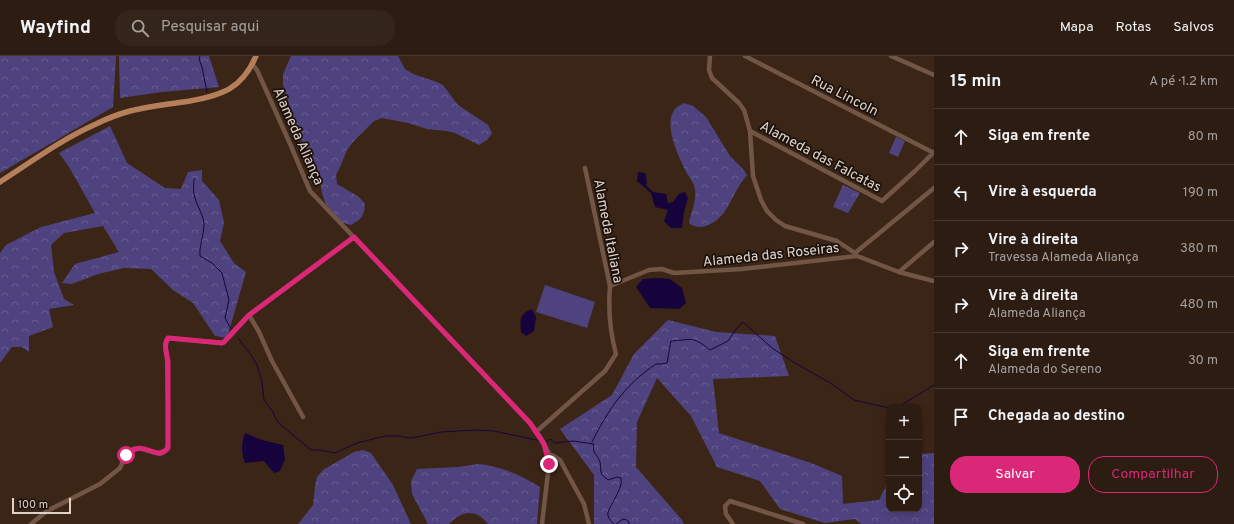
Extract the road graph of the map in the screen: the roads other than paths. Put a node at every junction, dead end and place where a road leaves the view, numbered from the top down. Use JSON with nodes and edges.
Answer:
{"nodes":[{"id":1,"x":256,"y":56,"type":"edge"},
{"id":2,"x":710,"y":56,"type":"edge"},
{"id":3,"x":745,"y":56,"type":"edge"},
{"id":4,"x":891,"y":56,"type":"edge"},
{"id":5,"x":252,"y":64,"type":"junction"},
{"id":6,"x":934,"y":75,"type":"edge"},
{"id":7,"x":750,"y":131,"type":"junction"},
{"id":8,"x":934,"y":152,"type":"edge"},
{"id":9,"x":585,"y":168,"type":"dead end"},
{"id":10,"x":0,"y":182,"type":"edge"},
{"id":11,"x":934,"y":188,"type":"edge"},
{"id":12,"x":354,"y":237,"type":"junction"},
{"id":13,"x":934,"y":242,"type":"edge"},
{"id":14,"x":856,"y":254,"type":"junction"},
{"id":15,"x":899,"y":272,"type":"junction"},
{"id":16,"x":934,"y":281,"type":"edge"},
{"id":17,"x":610,"y":286,"type":"junction"},
{"id":18,"x":249,"y":315,"type":"junction"},
{"id":19,"x":303,"y":417,"type":"dead end"},
{"id":20,"x":538,"y":433,"type":"junction"},
{"id":21,"x":544,"y":444,"type":"junction"},
{"id":22,"x":31,"y":524,"type":"edge"},
{"id":23,"x":542,"y":524,"type":"edge"},
{"id":24,"x":589,"y":524,"type":"edge"},
{"id":25,"x":733,"y":524,"type":"edge"},
{"id":26,"x":803,"y":524,"type":"edge"}],
"edges":[{"from":1,"to":5,"type":"main road"},
{"from":2,"to":7,"type":"street"},
{"from":3,"to":8,"type":"street","name":"Rua Lincoln"},
{"from":4,"to":6,"type":"street"},
{"from":5,"to":10,"type":"main road"},
{"from":5,"to":12,"type":"street","name":"Alameda Aliança"},
{"from":7,"to":8,"type":"street","name":"Alameda das Falcatas"},
{"from":7,"to":14,"type":"street"},
{"from":9,"to":17,"type":"street","name":"Alameda Italiana"},
{"from":11,"to":14,"type":"street"},
{"from":12,"to":18,"type":"street"},
{"from":12,"to":20,"type":"street","name":"Alameda Aliança"},
{"from":13,"to":15,"type":"street"},
{"from":14,"to":15,"type":"street","name":"Alameda das Roseiras"},
{"from":14,"to":17,"type":"street","name":"Alameda das Roseiras"},
{"from":15,"to":16,"type":"street","name":"Alameda das Roseiras"},
{"from":17,"to":20,"type":"street","name":"Alameda Italiana"},
{"from":18,"to":19,"type":"street"},
{"from":18,"to":22,"type":"street"},
{"from":20,"to":21,"type":"street","name":"Alameda Aliança"},
{"from":21,"to":23,"type":"street"},
{"from":21,"to":24,"type":"street","name":"Alameda Aliança"},
{"from":25,"to":26,"type":"street"}]}
